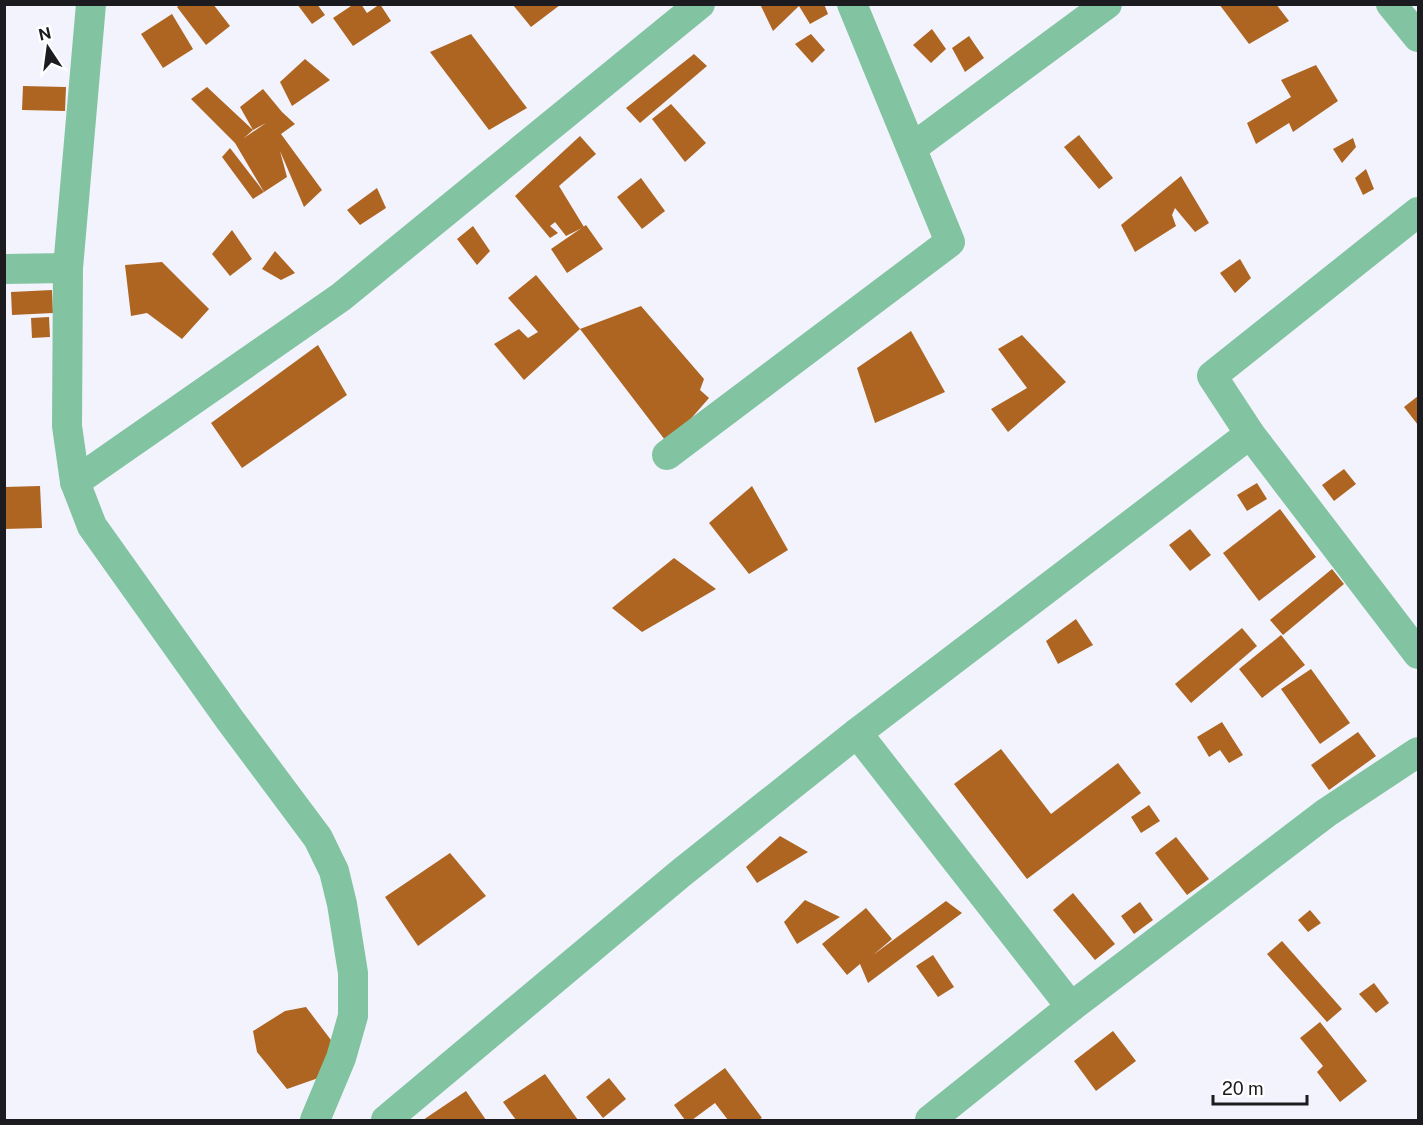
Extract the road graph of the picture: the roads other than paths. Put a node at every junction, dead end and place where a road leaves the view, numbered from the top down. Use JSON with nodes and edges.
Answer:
{"nodes":[{"id":1,"x":700,"y":4,"type":"edge"},
{"id":2,"x":852,"y":4,"type":"edge"},
{"id":3,"x":1107,"y":4,"type":"edge"},
{"id":4,"x":1391,"y":4,"type":"edge"},
{"id":5,"x":95,"y":7,"type":"edge"},
{"id":6,"x":1419,"y":37,"type":"edge"},
{"id":7,"x":912,"y":148,"type":"junction"},
{"id":8,"x":1419,"y":212,"type":"edge"},
{"id":9,"x":68,"y":268,"type":"junction"},
{"id":10,"x":4,"y":269,"type":"edge"},
{"id":11,"x":1250,"y":434,"type":"junction"},
{"id":12,"x":667,"y":455,"type":"dead end"},
{"id":13,"x":75,"y":482,"type":"junction"},
{"id":14,"x":1419,"y":654,"type":"edge"},
{"id":15,"x":857,"y":733,"type":"junction"},
{"id":16,"x":1419,"y":752,"type":"edge"},
{"id":17,"x":1071,"y":1007,"type":"junction"},
{"id":18,"x":315,"y":1120,"type":"edge"},
{"id":19,"x":386,"y":1120,"type":"edge"},
{"id":20,"x":930,"y":1120,"type":"edge"}],
"edges":[{"from":1,"to":13,"type":"street"},
{"from":2,"to":7,"type":"street"},
{"from":3,"to":7,"type":"street"},
{"from":4,"to":6,"type":"street"},
{"from":5,"to":9,"type":"street"},
{"from":7,"to":12,"type":"street"},
{"from":8,"to":11,"type":"street"},
{"from":9,"to":10,"type":"street"},
{"from":9,"to":13,"type":"street"},
{"from":11,"to":14,"type":"street"},
{"from":11,"to":15,"type":"street"},
{"from":13,"to":18,"type":"street"},
{"from":15,"to":17,"type":"street"},
{"from":15,"to":19,"type":"street"},
{"from":16,"to":17,"type":"street"},
{"from":17,"to":20,"type":"street"}]}
